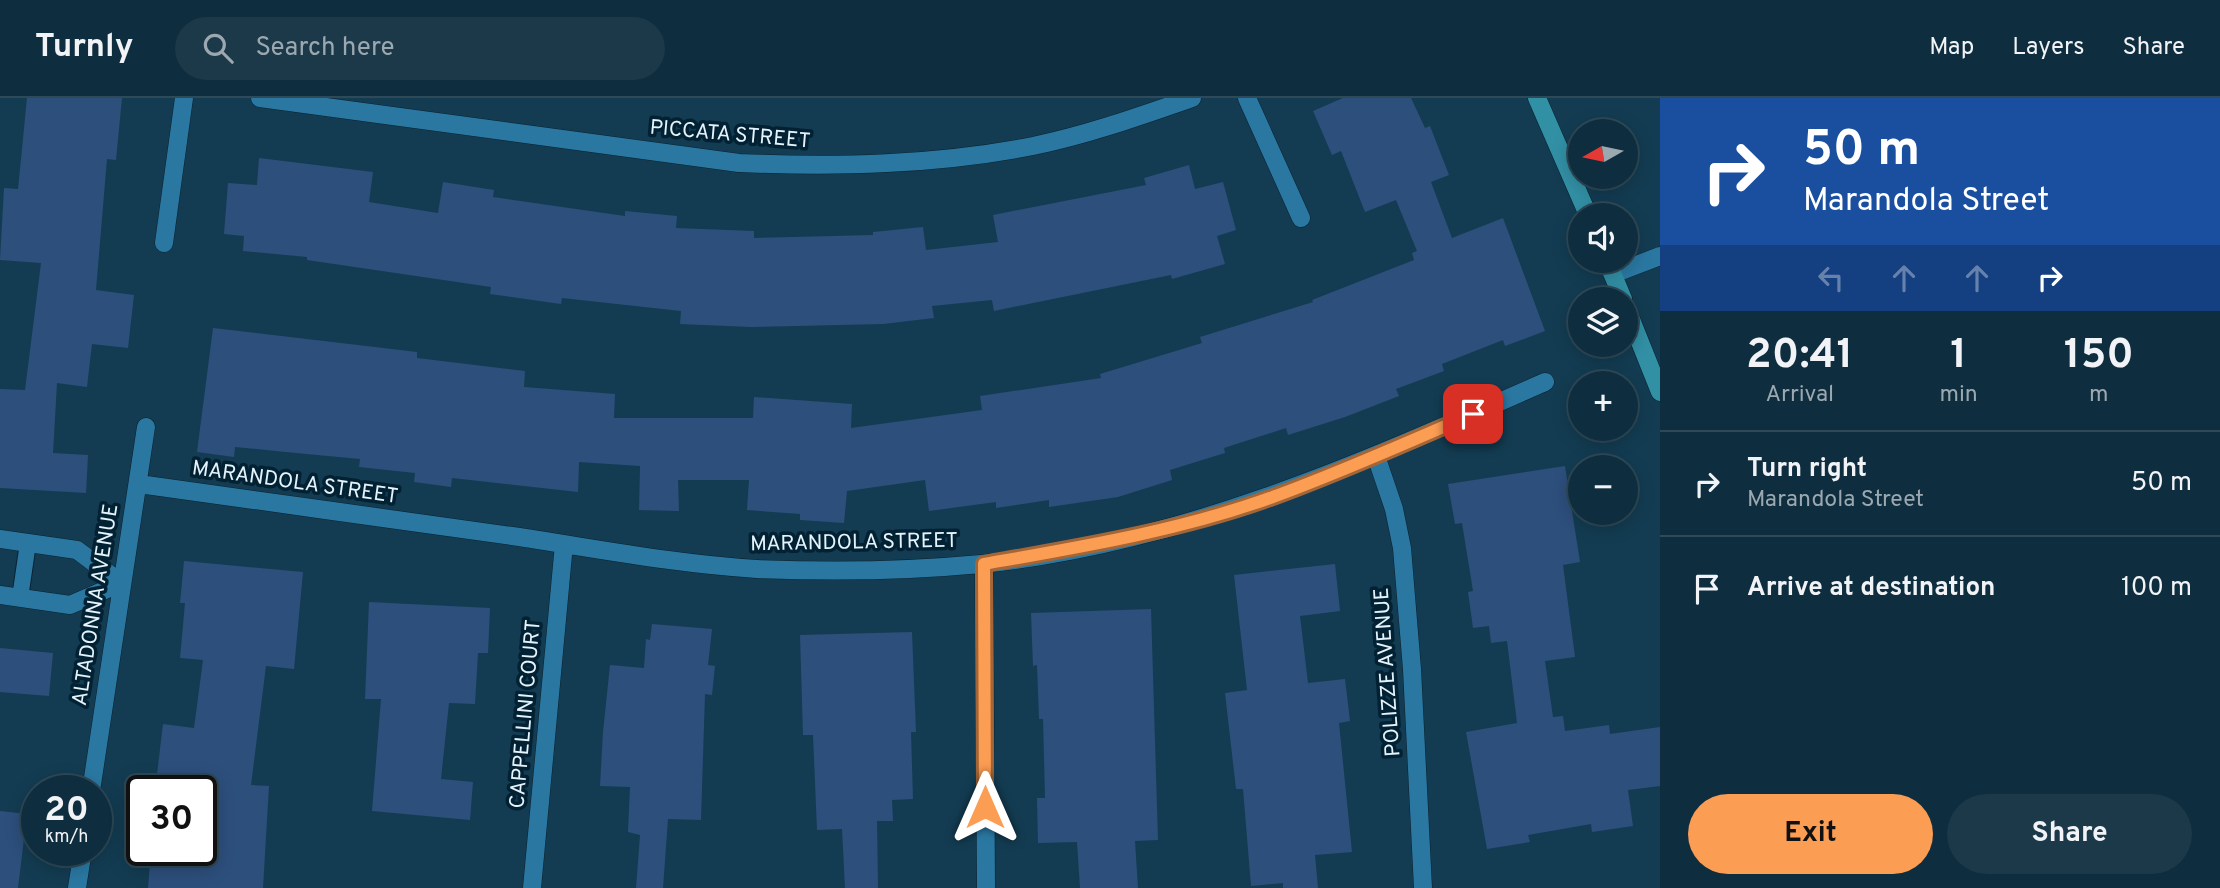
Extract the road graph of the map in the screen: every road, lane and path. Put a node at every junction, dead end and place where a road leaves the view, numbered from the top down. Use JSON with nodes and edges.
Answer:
{"nodes":[{"id":1,"x":184,"y":98,"type":"edge"},
{"id":2,"x":260,"y":98,"type":"edge"},
{"id":3,"x":1192,"y":98,"type":"edge"},
{"id":4,"x":1247,"y":98,"type":"edge"},
{"id":5,"x":1537,"y":98,"type":"edge"},
{"id":6,"x":1583,"y":203,"type":"edge"},
{"id":7,"x":1301,"y":218,"type":"dead end"},
{"id":8,"x":164,"y":243,"type":"dead end"},
{"id":9,"x":1660,"y":256,"type":"edge"},
{"id":10,"x":1638,"y":261,"type":"edge"},
{"id":11,"x":1638,"y":337,"type":"edge"},
{"id":12,"x":1545,"y":382,"type":"dead end"},
{"id":13,"x":1660,"y":393,"type":"edge"},
{"id":14,"x":146,"y":427,"type":"dead end"},
{"id":15,"x":1376,"y":456,"type":"junction"},
{"id":16,"x":139,"y":484,"type":"junction"},
{"id":17,"x":0,"y":538,"type":"edge"},
{"id":18,"x":29,"y":542,"type":"junction"},
{"id":19,"x":564,"y":544,"type":"junction"},
{"id":20,"x":984,"y":564,"type":"junction"},
{"id":21,"x":121,"y":583,"type":"junction"},
{"id":22,"x":0,"y":595,"type":"edge"},
{"id":23,"x":20,"y":598,"type":"junction"},
{"id":24,"x":93,"y":775,"type":"edge"},
{"id":25,"x":80,"y":866,"type":"edge"},
{"id":26,"x":77,"y":888,"type":"edge"},
{"id":27,"x":532,"y":888,"type":"edge"},
{"id":28,"x":986,"y":888,"type":"edge"},
{"id":29,"x":1423,"y":888,"type":"edge"}],
"edges":[{"from":1,"to":8,"type":"street"},
{"from":2,"to":3,"type":"street","name":"PICCATA STREET"},
{"from":4,"to":7,"type":"street"},
{"from":5,"to":6,"type":"street"},
{"from":9,"to":10,"type":"street"},
{"from":11,"to":13,"type":"street"},
{"from":12,"to":15,"type":"street","name":"MARANDOLA STREET"},
{"from":14,"to":16,"type":"street","name":"ALTADONNA AVENUE"},
{"from":15,"to":20,"type":"street","name":"MARANDOLA STREET"},
{"from":15,"to":29,"type":"street","name":"POLIZZE AVENUE"},
{"from":16,"to":19,"type":"street","name":"MARANDOLA STREET"},
{"from":16,"to":21,"type":"street","name":"ALTADONNA AVENUE"},
{"from":17,"to":18,"type":"street"},
{"from":18,"to":21,"type":"street"},
{"from":18,"to":23,"type":"lane"},
{"from":19,"to":20,"type":"street","name":"MARANDOLA STREET"},
{"from":19,"to":27,"type":"street","name":"CAPPELLINI COURT"},
{"from":20,"to":28,"type":"street"},
{"from":21,"to":23,"type":"street"},
{"from":21,"to":24,"type":"street","name":"ALTADONNA AVENUE"},
{"from":22,"to":23,"type":"street"},
{"from":25,"to":26,"type":"street"}]}
